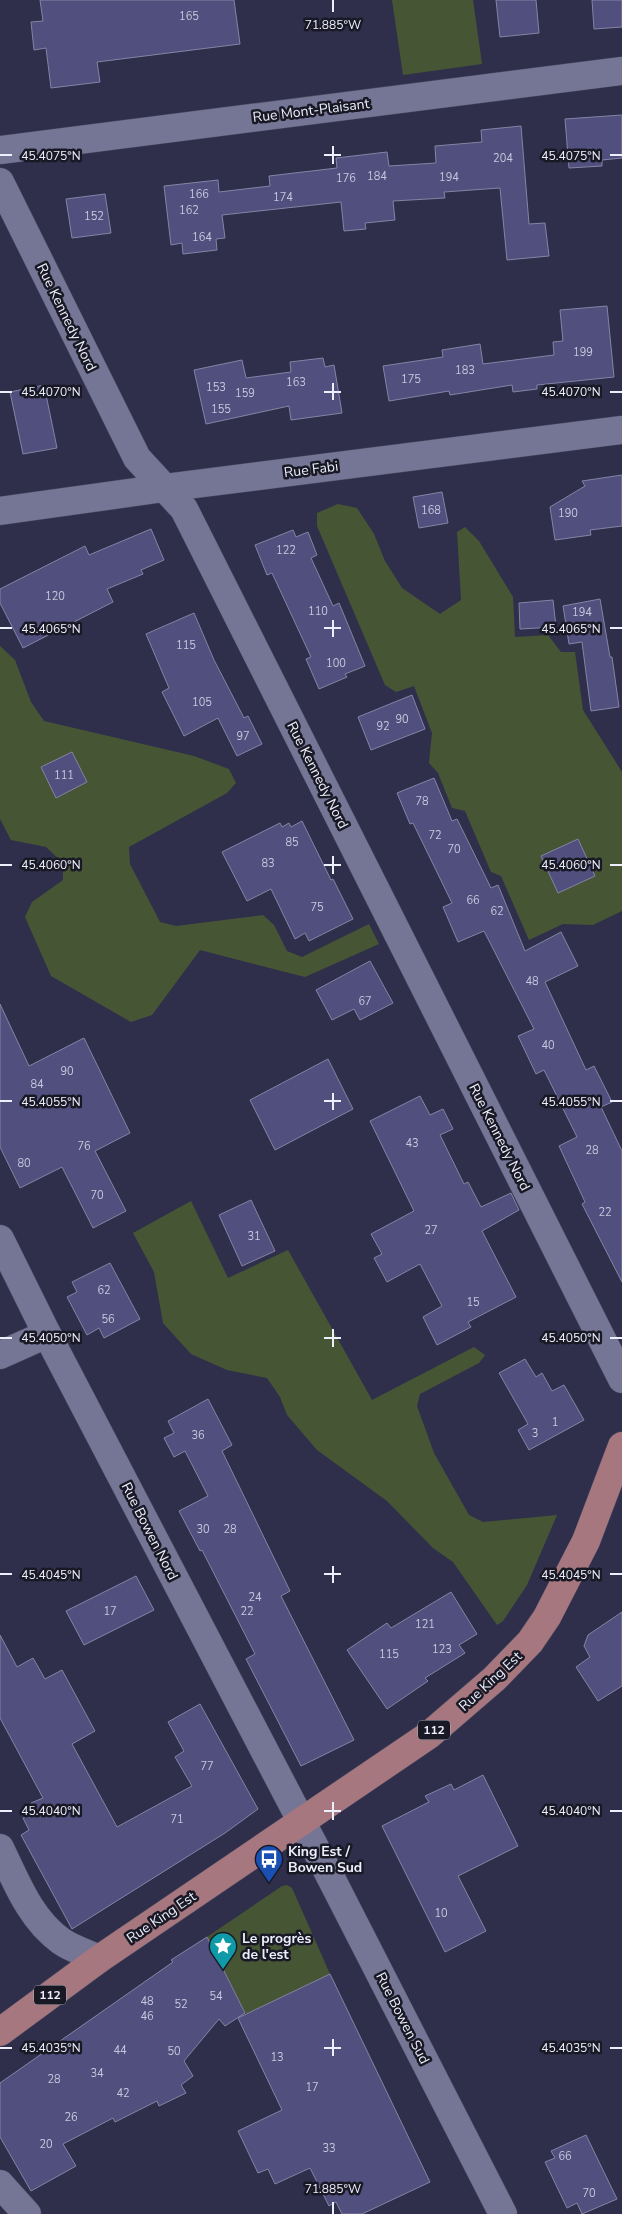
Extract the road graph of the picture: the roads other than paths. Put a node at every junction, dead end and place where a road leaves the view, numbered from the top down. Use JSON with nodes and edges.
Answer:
{"nodes":[{"id":1,"x":622,"y":71,"type":"edge"},
{"id":2,"x":0,"y":150,"type":"edge"},
{"id":3,"x":0,"y":182,"type":"edge"},
{"id":4,"x":622,"y":430,"type":"edge"},
{"id":5,"x":164,"y":488,"type":"junction"},
{"id":6,"x":0,"y":511,"type":"edge"},
{"id":7,"x":0,"y":1239,"type":"edge"},
{"id":8,"x":47,"y":1334,"type":"junction"},
{"id":9,"x":0,"y":1354,"type":"edge"},
{"id":10,"x":622,"y":1379,"type":"edge"},
{"id":11,"x":622,"y":1446,"type":"edge"},
{"id":12,"x":303,"y":1822,"type":"junction"},
{"id":13,"x":0,"y":1848,"type":"edge"},
{"id":14,"x":99,"y":1959,"type":"junction"},
{"id":15,"x":0,"y":2032,"type":"edge"},
{"id":16,"x":0,"y":2184,"type":"edge"},
{"id":17,"x":27,"y":2214,"type":"edge"},
{"id":18,"x":503,"y":2214,"type":"edge"}],
"edges":[{"from":1,"to":2,"type":"street","name":"Rue Mont-Plaisant"},
{"from":3,"to":5,"type":"street","name":"Rue Kennedy Nord"},
{"from":4,"to":5,"type":"street","name":"Rue Fabi"},
{"from":5,"to":6,"type":"street","name":"Rue Fabi"},
{"from":5,"to":10,"type":"street","name":"Rue Kennedy Nord"},
{"from":7,"to":8,"type":"street","name":"Rue Bowen Nord"},
{"from":8,"to":9,"type":"street"},
{"from":8,"to":12,"type":"street","name":"Rue Bowen Nord"},
{"from":11,"to":12,"type":"main road","name":"Rue King Est","number":"112"},
{"from":12,"to":14,"type":"main road","name":"Rue King Est","number":"112"},
{"from":12,"to":18,"type":"street","name":"Rue Bowen Sud"},
{"from":13,"to":14,"type":"street"},
{"from":14,"to":15,"type":"main road","name":"Rue King Est","number":"112"},
{"from":16,"to":17,"type":"street"}]}
